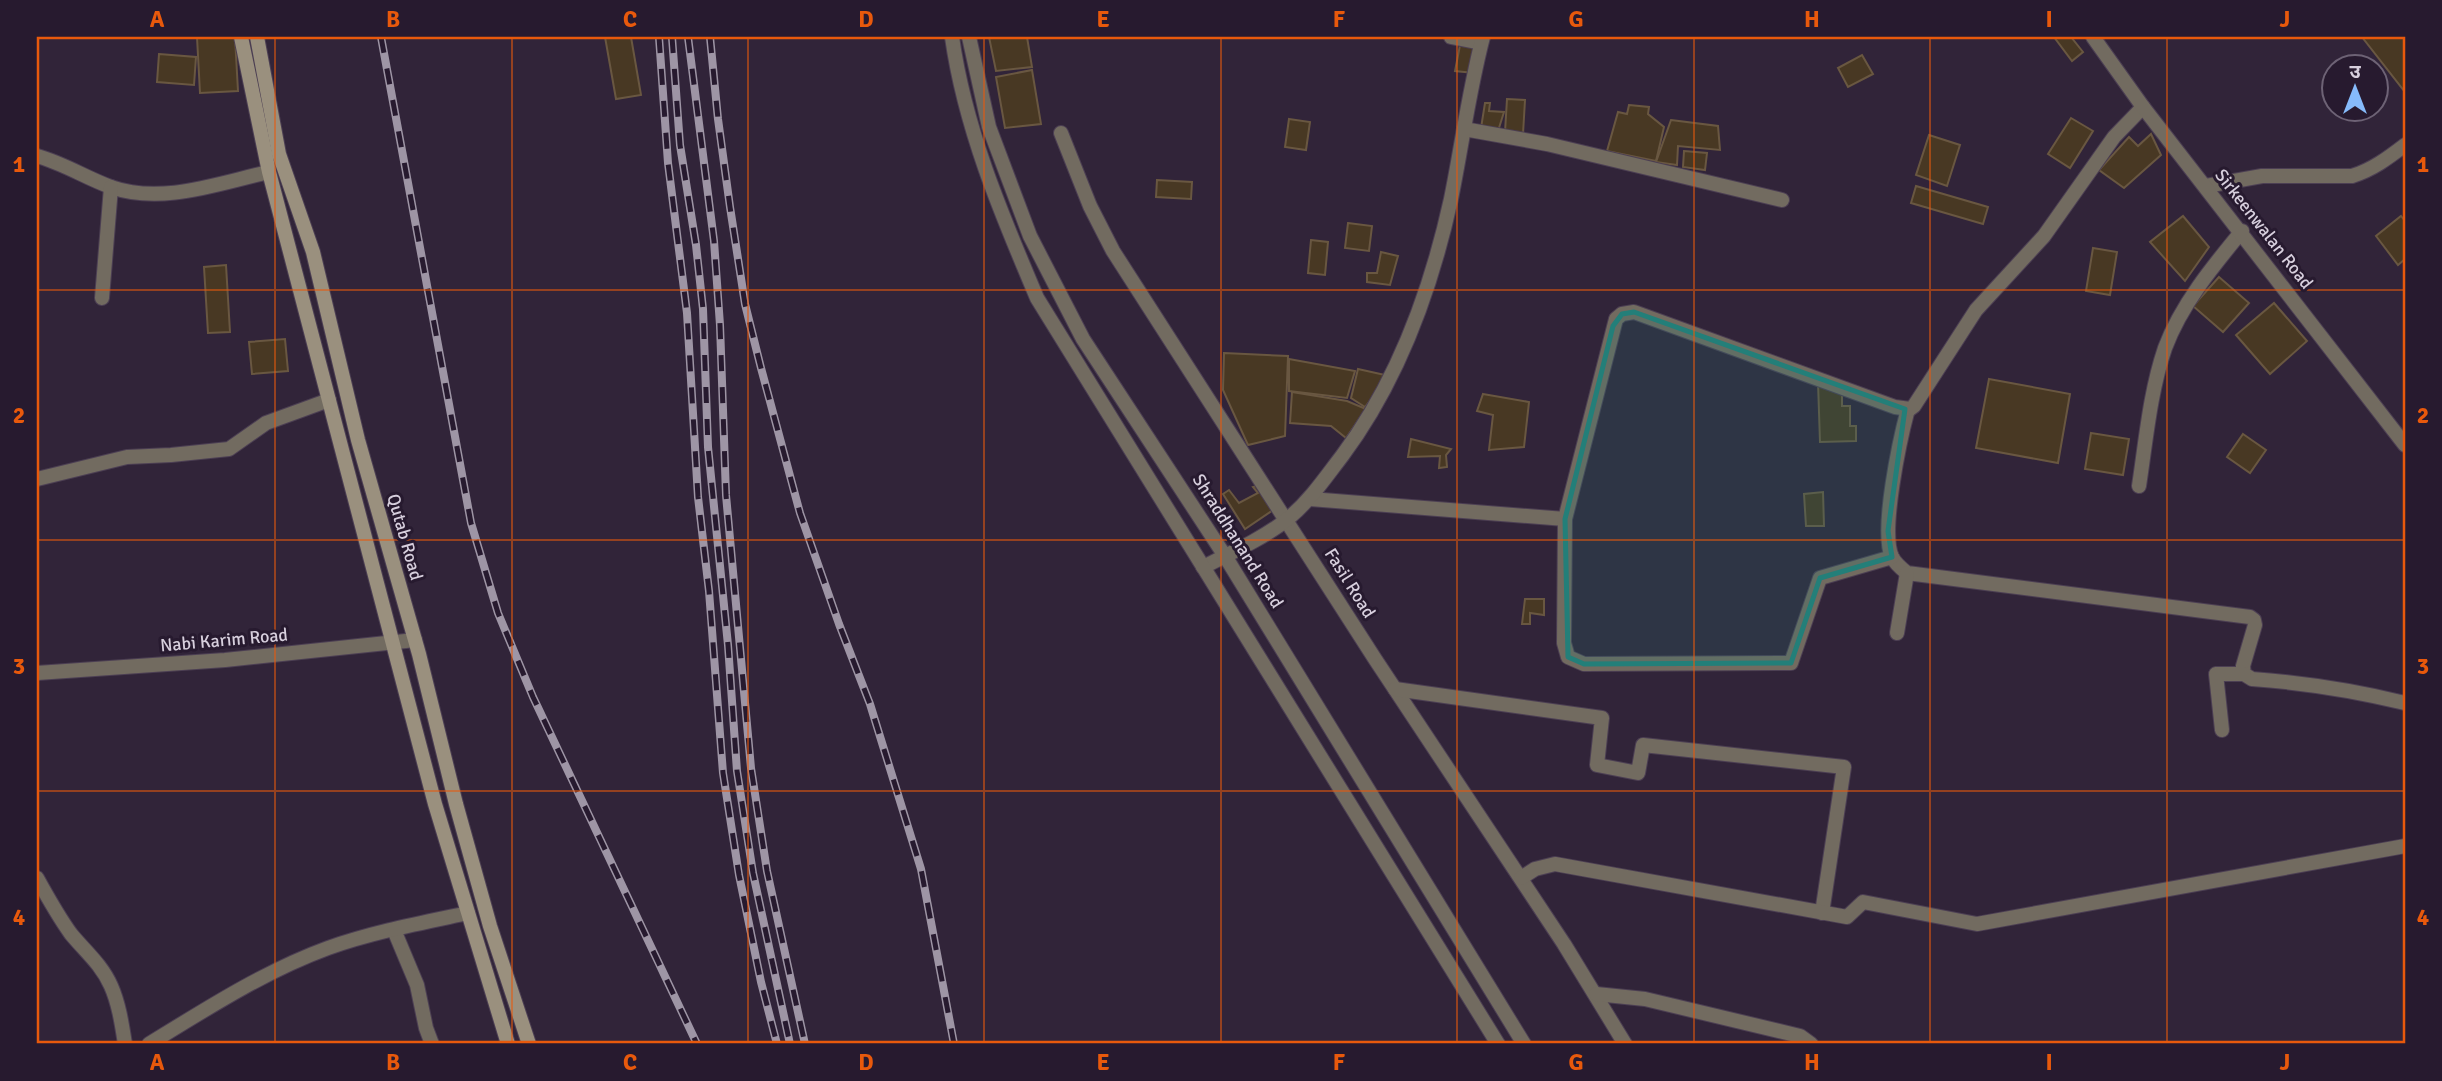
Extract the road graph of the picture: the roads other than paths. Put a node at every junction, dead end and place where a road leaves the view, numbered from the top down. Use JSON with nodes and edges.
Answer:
{"nodes":[{"id":1,"x":241,"y":37,"type":"edge"},
{"id":2,"x":257,"y":37,"type":"edge"},
{"id":3,"x":952,"y":37,"type":"edge"},
{"id":4,"x":969,"y":37,"type":"edge"},
{"id":5,"x":1451,"y":37,"type":"edge"},
{"id":6,"x":2093,"y":37,"type":"edge"},
{"id":7,"x":1482,"y":40,"type":"edge"},
{"id":8,"x":2143,"y":107,"type":"junction"},
{"id":9,"x":1465,"y":129,"type":"junction"},
{"id":10,"x":1061,"y":133,"type":"dead end"},
{"id":11,"x":2405,"y":145,"type":"edge"},
{"id":12,"x":37,"y":156,"type":"edge"},
{"id":13,"x":269,"y":172,"type":"junction"},
{"id":14,"x":2206,"y":186,"type":"junction"},
{"id":15,"x":111,"y":187,"type":"junction"},
{"id":16,"x":1783,"y":200,"type":"dead end"},
{"id":17,"x":2242,"y":231,"type":"junction"},
{"id":18,"x":102,"y":298,"type":"dead end"},
{"id":19,"x":329,"y":400,"type":"junction"},
{"id":20,"x":1908,"y":409,"type":"junction"},
{"id":21,"x":2405,"y":444,"type":"edge"},
{"id":22,"x":37,"y":479,"type":"edge"},
{"id":23,"x":2139,"y":486,"type":"dead end"},
{"id":24,"x":1310,"y":499,"type":"junction"},
{"id":25,"x":1287,"y":519,"type":"junction"},
{"id":26,"x":1565,"y":519,"type":"junction"},
{"id":27,"x":1225,"y":556,"type":"junction"},
{"id":28,"x":1892,"y":556,"type":"junction"},
{"id":29,"x":1203,"y":568,"type":"junction"},
{"id":30,"x":1907,"y":573,"type":"junction"},
{"id":31,"x":1897,"y":633,"type":"dead end"},
{"id":32,"x":415,"y":640,"type":"junction"},
{"id":33,"x":393,"y":642,"type":"junction"},
{"id":34,"x":37,"y":673,"type":"edge"},
{"id":35,"x":2244,"y":674,"type":"junction"},
{"id":36,"x":1395,"y":689,"type":"junction"},
{"id":37,"x":2405,"y":703,"type":"edge"},
{"id":38,"x":2222,"y":730,"type":"dead end"},
{"id":39,"x":1394,"y":833,"type":"junction"},
{"id":40,"x":1374,"y":846,"type":"junction"},
{"id":41,"x":2405,"y":846,"type":"edge"},
{"id":42,"x":37,"y":878,"type":"edge"},
{"id":43,"x":1521,"y":878,"type":"junction"},
{"id":44,"x":468,"y":913,"type":"junction"},
{"id":45,"x":1822,"y":913,"type":"junction"},
{"id":46,"x":394,"y":930,"type":"junction"},
{"id":47,"x":1596,"y":994,"type":"junction"},
{"id":48,"x":125,"y":1044,"type":"edge"},
{"id":49,"x":149,"y":1044,"type":"edge"},
{"id":50,"x":432,"y":1044,"type":"edge"},
{"id":51,"x":508,"y":1044,"type":"edge"},
{"id":52,"x":529,"y":1044,"type":"edge"},
{"id":53,"x":1497,"y":1044,"type":"edge"},
{"id":54,"x":1524,"y":1044,"type":"edge"},
{"id":55,"x":1625,"y":1044,"type":"edge"},
{"id":56,"x":1811,"y":1044,"type":"edge"}],
"edges":[{"from":1,"to":13,"type":"main road"},
{"from":2,"to":32,"type":"main road","name":"Qutab Road"},
{"from":3,"to":29,"type":"street"},
{"from":4,"to":27,"type":"street","name":"Shraddhanand Road"},
{"from":5,"to":7,"type":"street"},
{"from":6,"to":8,"type":"street","name":"Sirkeenwalan Road"},
{"from":7,"to":9,"type":"street"},
{"from":8,"to":14,"type":"street","name":"Sirkeenwalan Road"},
{"from":8,"to":20,"type":"street"},
{"from":9,"to":16,"type":"street"},
{"from":9,"to":24,"type":"street"},
{"from":10,"to":25,"type":"street","name":"Fasil Road"},
{"from":11,"to":14,"type":"street"},
{"from":12,"to":15,"type":"street"},
{"from":13,"to":15,"type":"street"},
{"from":13,"to":19,"type":"main road"},
{"from":14,"to":17,"type":"street","name":"Sirkeenwalan Road"},
{"from":15,"to":18,"type":"street"},
{"from":17,"to":21,"type":"street","name":"Sirkeenwalan Road"},
{"from":17,"to":23,"type":"street"},
{"from":19,"to":22,"type":"street"},
{"from":19,"to":33,"type":"main road"},
{"from":20,"to":26,"type":"street"},
{"from":20,"to":28,"type":"street"},
{"from":24,"to":25,"type":"street"},
{"from":24,"to":26,"type":"street"},
{"from":25,"to":27,"type":"street"},
{"from":25,"to":36,"type":"street","name":"Fasil Road"},
{"from":26,"to":28,"type":"street"},
{"from":27,"to":29,"type":"street"},
{"from":27,"to":39,"type":"street","name":"Shraddhanand Road"},
{"from":28,"to":30,"type":"street"},
{"from":29,"to":40,"type":"street"},
{"from":30,"to":31,"type":"street"},
{"from":30,"to":35,"type":"street"},
{"from":32,"to":33,"type":"street","name":"Nabi Karim Road"},
{"from":32,"to":52,"type":"main road","name":"Qutab Road"},
{"from":33,"to":34,"type":"street","name":"Nabi Karim Road"},
{"from":33,"to":44,"type":"main road"},
{"from":35,"to":37,"type":"street"},
{"from":35,"to":38,"type":"street"},
{"from":36,"to":43,"type":"street","name":"Fasil Road"},
{"from":36,"to":45,"type":"street"},
{"from":39,"to":40,"type":"street"},
{"from":39,"to":54,"type":"street","name":"Shraddhanand Road"},
{"from":40,"to":53,"type":"street"},
{"from":41,"to":45,"type":"street"},
{"from":42,"to":48,"type":"street"},
{"from":43,"to":45,"type":"street"},
{"from":43,"to":47,"type":"street","name":"Fasil Road"},
{"from":44,"to":46,"type":"street"},
{"from":44,"to":51,"type":"main road"},
{"from":46,"to":49,"type":"street"},
{"from":46,"to":50,"type":"street"},
{"from":47,"to":55,"type":"street","name":"Fasil Road"},
{"from":47,"to":56,"type":"street"}]}
